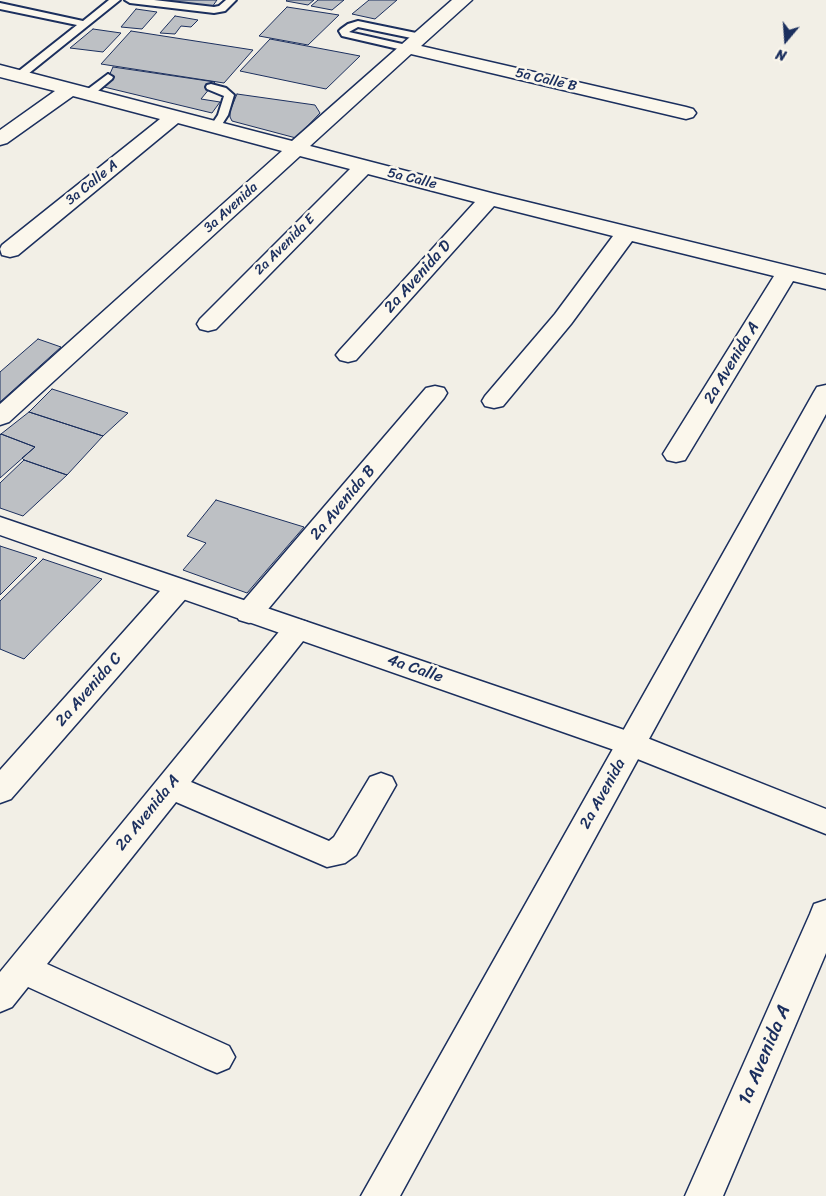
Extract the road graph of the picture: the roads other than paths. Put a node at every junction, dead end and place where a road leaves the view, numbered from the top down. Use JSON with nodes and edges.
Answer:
{"nodes":[{"id":1,"x":115,"y":0,"type":"edge"},
{"id":2,"x":130,"y":0,"type":"edge"},
{"id":3,"x":231,"y":0,"type":"edge"},
{"id":4,"x":440,"y":0,"type":"edge"},
{"id":5,"x":461,"y":2,"type":"edge"},
{"id":6,"x":0,"y":6,"type":"edge"},
{"id":7,"x":85,"y":24,"type":"junction"},
{"id":8,"x":414,"y":42,"type":"junction"},
{"id":9,"x":10,"y":73,"type":"edge"},
{"id":10,"x":108,"y":77,"type":"dead end"},
{"id":11,"x":211,"y":87,"type":"dead end"},
{"id":12,"x":79,"y":91,"type":"junction"},
{"id":13,"x":686,"y":113,"type":"dead end"},
{"id":14,"x":175,"y":116,"type":"junction"},
{"id":15,"x":215,"y":128,"type":"junction"},
{"id":16,"x":0,"y":139,"type":"edge"},
{"id":17,"x":296,"y":150,"type":"junction"},
{"id":18,"x":363,"y":166,"type":"junction"},
{"id":19,"x":489,"y":199,"type":"junction"},
{"id":20,"x":626,"y":234,"type":"junction"},
{"id":21,"x":10,"y":250,"type":"dead end"},
{"id":22,"x":787,"y":273,"type":"junction"},
{"id":23,"x":826,"y":282,"type":"edge"},
{"id":24,"x":208,"y":324,"type":"dead end"},
{"id":25,"x":348,"y":355,"type":"dead end"},
{"id":26,"x":826,"y":392,"type":"edge"},
{"id":27,"x":436,"y":394,"type":"dead end"},
{"id":28,"x":494,"y":401,"type":"dead end"},
{"id":29,"x":0,"y":417,"type":"edge"},
{"id":30,"x":676,"y":454,"type":"dead end"},
{"id":31,"x":0,"y":526,"type":"edge"},
{"id":32,"x":178,"y":589,"type":"junction"},
{"id":33,"x":249,"y":612,"type":"junction"},
{"id":34,"x":297,"y":629,"type":"junction"},
{"id":35,"x":631,"y":744,"type":"junction"},
{"id":36,"x":381,"y":785,"type":"dead end"},
{"id":37,"x":170,"y":786,"type":"junction"},
{"id":38,"x":1,"y":787,"type":"edge"},
{"id":39,"x":826,"y":822,"type":"edge"},
{"id":40,"x":826,"y":914,"type":"edge"},
{"id":41,"x":22,"y":969,"type":"junction"},
{"id":42,"x":0,"y":997,"type":"edge"},
{"id":43,"x":217,"y":1057,"type":"dead end"},
{"id":44,"x":380,"y":1196,"type":"edge"},
{"id":45,"x":704,"y":1196,"type":"edge"}],
"edges":[{"from":1,"to":7,"type":"lane"},
{"from":2,"to":3,"type":"lane"},
{"from":4,"to":5,"type":"street"},
{"from":5,"to":8,"type":"street","name":"3a Avenida"},
{"from":6,"to":7,"type":"lane"},
{"from":7,"to":9,"type":"lane"},
{"from":8,"to":8,"type":"lane"},
{"from":8,"to":13,"type":"street","name":"5a Calle B"},
{"from":8,"to":17,"type":"street","name":"3a Avenida"},
{"from":9,"to":12,"type":"street","name":"5a Calle"},
{"from":10,"to":12,"type":"lane"},
{"from":11,"to":15,"type":"lane"},
{"from":12,"to":14,"type":"street","name":"5a Calle"},
{"from":12,"to":16,"type":"street"},
{"from":14,"to":15,"type":"street","name":"5a Calle"},
{"from":14,"to":21,"type":"street","name":"3a Calle A"},
{"from":15,"to":17,"type":"street","name":"5a Calle"},
{"from":17,"to":18,"type":"street","name":"5a Calle"},
{"from":17,"to":29,"type":"street","name":"3a Avenida"},
{"from":18,"to":19,"type":"street","name":"5a Calle"},
{"from":18,"to":24,"type":"street","name":"2a Avenida E"},
{"from":19,"to":20,"type":"street","name":"5a Calle"},
{"from":19,"to":25,"type":"street","name":"2a Avenida D"},
{"from":20,"to":22,"type":"street","name":"5a Calle"},
{"from":20,"to":28,"type":"street"},
{"from":22,"to":23,"type":"street","name":"5a Calle"},
{"from":22,"to":30,"type":"street","name":"2a Avenida A"},
{"from":26,"to":35,"type":"street","name":"2a Avenida"},
{"from":27,"to":33,"type":"street","name":"2a Avenida B"},
{"from":31,"to":32,"type":"street","name":"4a Calle"},
{"from":32,"to":33,"type":"street","name":"4a Calle"},
{"from":32,"to":38,"type":"street","name":"2a Avenida C"},
{"from":33,"to":34,"type":"street","name":"4a Calle"},
{"from":34,"to":35,"type":"street","name":"4a Calle"},
{"from":34,"to":37,"type":"street","name":"2a Avenida A"},
{"from":35,"to":39,"type":"street","name":"4a Calle"},
{"from":35,"to":44,"type":"street","name":"2a Avenida"},
{"from":36,"to":37,"type":"street"},
{"from":37,"to":41,"type":"street","name":"2a Avenida A"},
{"from":40,"to":45,"type":"street","name":"1a Avenida A"},
{"from":41,"to":42,"type":"street","name":"2a Avenida A"},
{"from":41,"to":43,"type":"street"}]}
